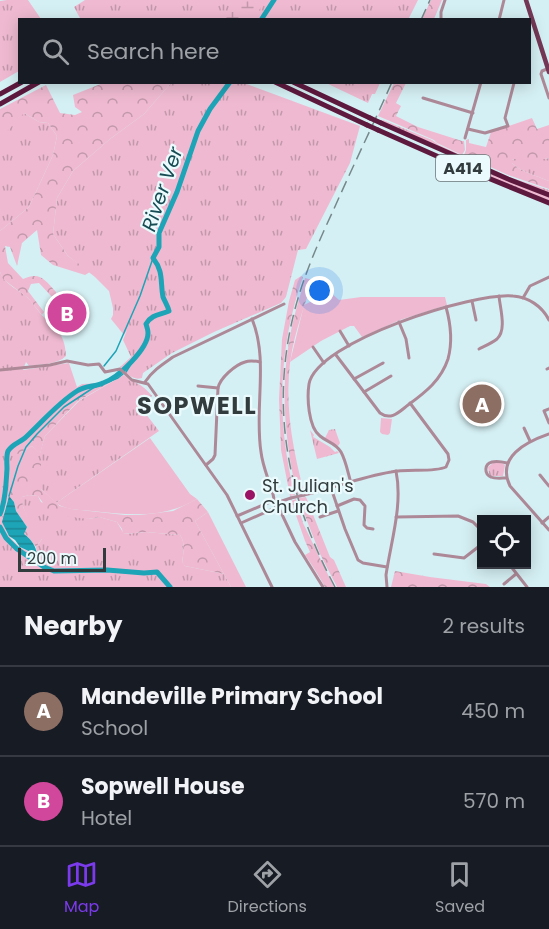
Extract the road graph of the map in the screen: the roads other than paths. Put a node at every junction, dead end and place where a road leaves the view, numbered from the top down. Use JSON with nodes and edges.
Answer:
{"nodes":[{"id":1,"x":446,"y":0,"type":"edge"},
{"id":2,"x":504,"y":0,"type":"edge"},
{"id":3,"x":526,"y":0,"type":"edge"},
{"id":4,"x":441,"y":18,"type":"edge"},
{"id":5,"x":500,"y":18,"type":"edge"},
{"id":6,"x":548,"y":70,"type":"edge"},
{"id":7,"x":18,"y":84,"type":"edge"},
{"id":8,"x":35,"y":84,"type":"edge"},
{"id":9,"x":279,"y":84,"type":"edge"},
{"id":10,"x":297,"y":84,"type":"edge"},
{"id":11,"x":480,"y":84,"type":"edge"},
{"id":12,"x":514,"y":84,"type":"edge"},
{"id":13,"x":0,"y":93,"type":"edge"},
{"id":14,"x":423,"y":98,"type":"dead end"},
{"id":15,"x":549,"y":98,"type":"edge"},
{"id":16,"x":0,"y":104,"type":"edge"},
{"id":17,"x":473,"y":113,"type":"junction"},
{"id":18,"x":468,"y":129,"type":"junction"},
{"id":19,"x":465,"y":138,"type":"dead end"},
{"id":20,"x":549,"y":195,"type":"edge"},
{"id":21,"x":549,"y":203,"type":"edge"},
{"id":22,"x":549,"y":277,"type":"edge"},
{"id":23,"x":499,"y":296,"type":"junction"},
{"id":24,"x":523,"y":298,"type":"junction"},
{"id":25,"x":472,"y":301,"type":"junction"},
{"id":26,"x":284,"y":304,"type":"dead end"},
{"id":27,"x":446,"y":307,"type":"junction"},
{"id":28,"x":548,"y":315,"type":"edge"},
{"id":29,"x":252,"y":319,"type":"junction"},
{"id":30,"x":476,"y":320,"type":"dead end"},
{"id":31,"x":549,"y":320,"type":"edge"},
{"id":32,"x":399,"y":322,"type":"junction"},
{"id":33,"x":340,"y":331,"type":"dead end"},
{"id":34,"x":349,"y":346,"type":"junction"},
{"id":35,"x":313,"y":347,"type":"dead end"},
{"id":36,"x":479,"y":349,"type":"dead end"},
{"id":37,"x":336,"y":354,"type":"junction"},
{"id":38,"x":409,"y":358,"type":"dead end"},
{"id":39,"x":260,"y":362,"type":"junction"},
{"id":40,"x":324,"y":363,"type":"junction"},
{"id":41,"x":383,"y":363,"type":"dead end"},
{"id":42,"x":0,"y":370,"type":"edge"},
{"id":43,"x":391,"y":376,"type":"dead end"},
{"id":44,"x":354,"y":379,"type":"junction"},
{"id":45,"x":145,"y":382,"type":"junction"},
{"id":46,"x":198,"y":386,"type":"dead end"},
{"id":47,"x":218,"y":388,"type":"junction"},
{"id":48,"x":364,"y":392,"type":"junction"},
{"id":49,"x":410,"y":403,"type":"junction"},
{"id":50,"x":549,"y":409,"type":"edge"},
{"id":51,"x":549,"y":423,"type":"edge"},
{"id":52,"x":524,"y":428,"type":"dead end"},
{"id":53,"x":549,"y":434,"type":"edge"},
{"id":54,"x":530,"y":441,"type":"junction"},
{"id":55,"x":507,"y":463,"type":"junction"},
{"id":56,"x":206,"y":465,"type":"junction"},
{"id":57,"x":396,"y":471,"type":"junction"},
{"id":58,"x":540,"y":475,"type":"dead end"},
{"id":59,"x":506,"y":478,"type":"junction"},
{"id":60,"x":351,"y":483,"type":"junction"},
{"id":61,"x":549,"y":486,"type":"edge"},
{"id":62,"x":331,"y":488,"type":"junction"},
{"id":63,"x":274,"y":501,"type":"junction"},
{"id":64,"x":279,"y":504,"type":"junction"},
{"id":65,"x":337,"y":509,"type":"junction"},
{"id":66,"x":237,"y":516,"type":"junction"},
{"id":67,"x":320,"y":517,"type":"dead end"},
{"id":68,"x":396,"y":517,"type":"junction"},
{"id":69,"x":549,"y":517,"type":"edge"},
{"id":70,"x":241,"y":523,"type":"junction"},
{"id":71,"x":542,"y":523,"type":"junction"},
{"id":72,"x":477,"y":526,"type":"edge"},
{"id":73,"x":373,"y":529,"type":"dead end"},
{"id":74,"x":549,"y":530,"type":"edge"},
{"id":75,"x":477,"y":548,"type":"edge"},
{"id":76,"x":434,"y":554,"type":"dead end"},
{"id":77,"x":387,"y":567,"type":"junction"},
{"id":78,"x":512,"y":569,"type":"edge"},
{"id":79,"x":516,"y":574,"type":"junction"},
{"id":80,"x":504,"y":584,"type":"dead end"},
{"id":81,"x":272,"y":587,"type":"edge"},
{"id":82,"x":323,"y":587,"type":"edge"},
{"id":83,"x":387,"y":587,"type":"edge"},
{"id":84,"x":527,"y":587,"type":"edge"}],
"edges":[{"from":1,"to":4,"type":"street"},
{"from":2,"to":5,"type":"street"},
{"from":3,"to":6,"type":"main road"},
{"from":6,"to":15,"type":"street"},
{"from":7,"to":13,"type":"highway"},
{"from":8,"to":16,"type":"highway"},
{"from":9,"to":21,"type":"highway","number":"A414","bridge":true},
{"from":10,"to":20,"type":"highway","number":"A414","bridge":true},
{"from":11,"to":17,"type":"street"},
{"from":12,"to":18,"type":"street"},
{"from":14,"to":17,"type":"street"},
{"from":17,"to":18,"type":"street"},
{"from":18,"to":19,"type":"street"},
{"from":22,"to":24,"type":"street"},
{"from":23,"to":24,"type":"street"},
{"from":23,"to":25,"type":"street"},
{"from":23,"to":36,"type":"street"},
{"from":24,"to":28,"type":"street"},
{"from":25,"to":27,"type":"street"},
{"from":25,"to":30,"type":"street"},
{"from":26,"to":29,"type":"street"},
{"from":27,"to":32,"type":"street"},
{"from":27,"to":49,"type":"street"},
{"from":28,"to":31,"type":"street"},
{"from":29,"to":39,"type":"street"},
{"from":29,"to":45,"type":"street"},
{"from":32,"to":34,"type":"street"},
{"from":32,"to":38,"type":"street"},
{"from":33,"to":34,"type":"street"},
{"from":34,"to":37,"type":"street"},
{"from":35,"to":40,"type":"street"},
{"from":37,"to":40,"type":"street"},
{"from":37,"to":44,"type":"street"},
{"from":39,"to":47,"type":"street"},
{"from":39,"to":63,"type":"street"},
{"from":40,"to":60,"type":"street"},
{"from":41,"to":44,"type":"street"},
{"from":42,"to":45,"type":"street"},
{"from":43,"to":48,"type":"street"},
{"from":44,"to":48,"type":"street"},
{"from":45,"to":56,"type":"street"},
{"from":46,"to":47,"type":"street"},
{"from":47,"to":56,"type":"street"},
{"from":48,"to":49,"type":"street"},
{"from":49,"to":57,"type":"street"},
{"from":50,"to":51,"type":"street"},
{"from":52,"to":54,"type":"street"},
{"from":53,"to":54,"type":"street"},
{"from":54,"to":55,"type":"street"},
{"from":55,"to":59,"type":"street"},
{"from":55,"to":59,"type":"street"},
{"from":56,"to":66,"type":"street"},
{"from":57,"to":60,"type":"street"},
{"from":57,"to":68,"type":"street"},
{"from":58,"to":61,"type":"street"},
{"from":59,"to":71,"type":"street"},
{"from":60,"to":62,"type":"street"},
{"from":62,"to":64,"type":"street","bridge":true},
{"from":62,"to":65,"type":"street"},
{"from":63,"to":64,"type":"street"},
{"from":63,"to":66,"type":"street"},
{"from":64,"to":70,"type":"street"},
{"from":64,"to":82,"type":"street"},
{"from":65,"to":67,"type":"street"},
{"from":65,"to":73,"type":"street"},
{"from":65,"to":77,"type":"street"},
{"from":66,"to":70,"type":"street"},
{"from":68,"to":72,"type":"street"},
{"from":68,"to":77,"type":"street"},
{"from":69,"to":71,"type":"street"},
{"from":70,"to":81,"type":"street"},
{"from":71,"to":74,"type":"street"},
{"from":75,"to":76,"type":"street"},
{"from":77,"to":83,"type":"street"},
{"from":78,"to":79,"type":"street"},
{"from":79,"to":80,"type":"street"},
{"from":79,"to":84,"type":"street"}]}
